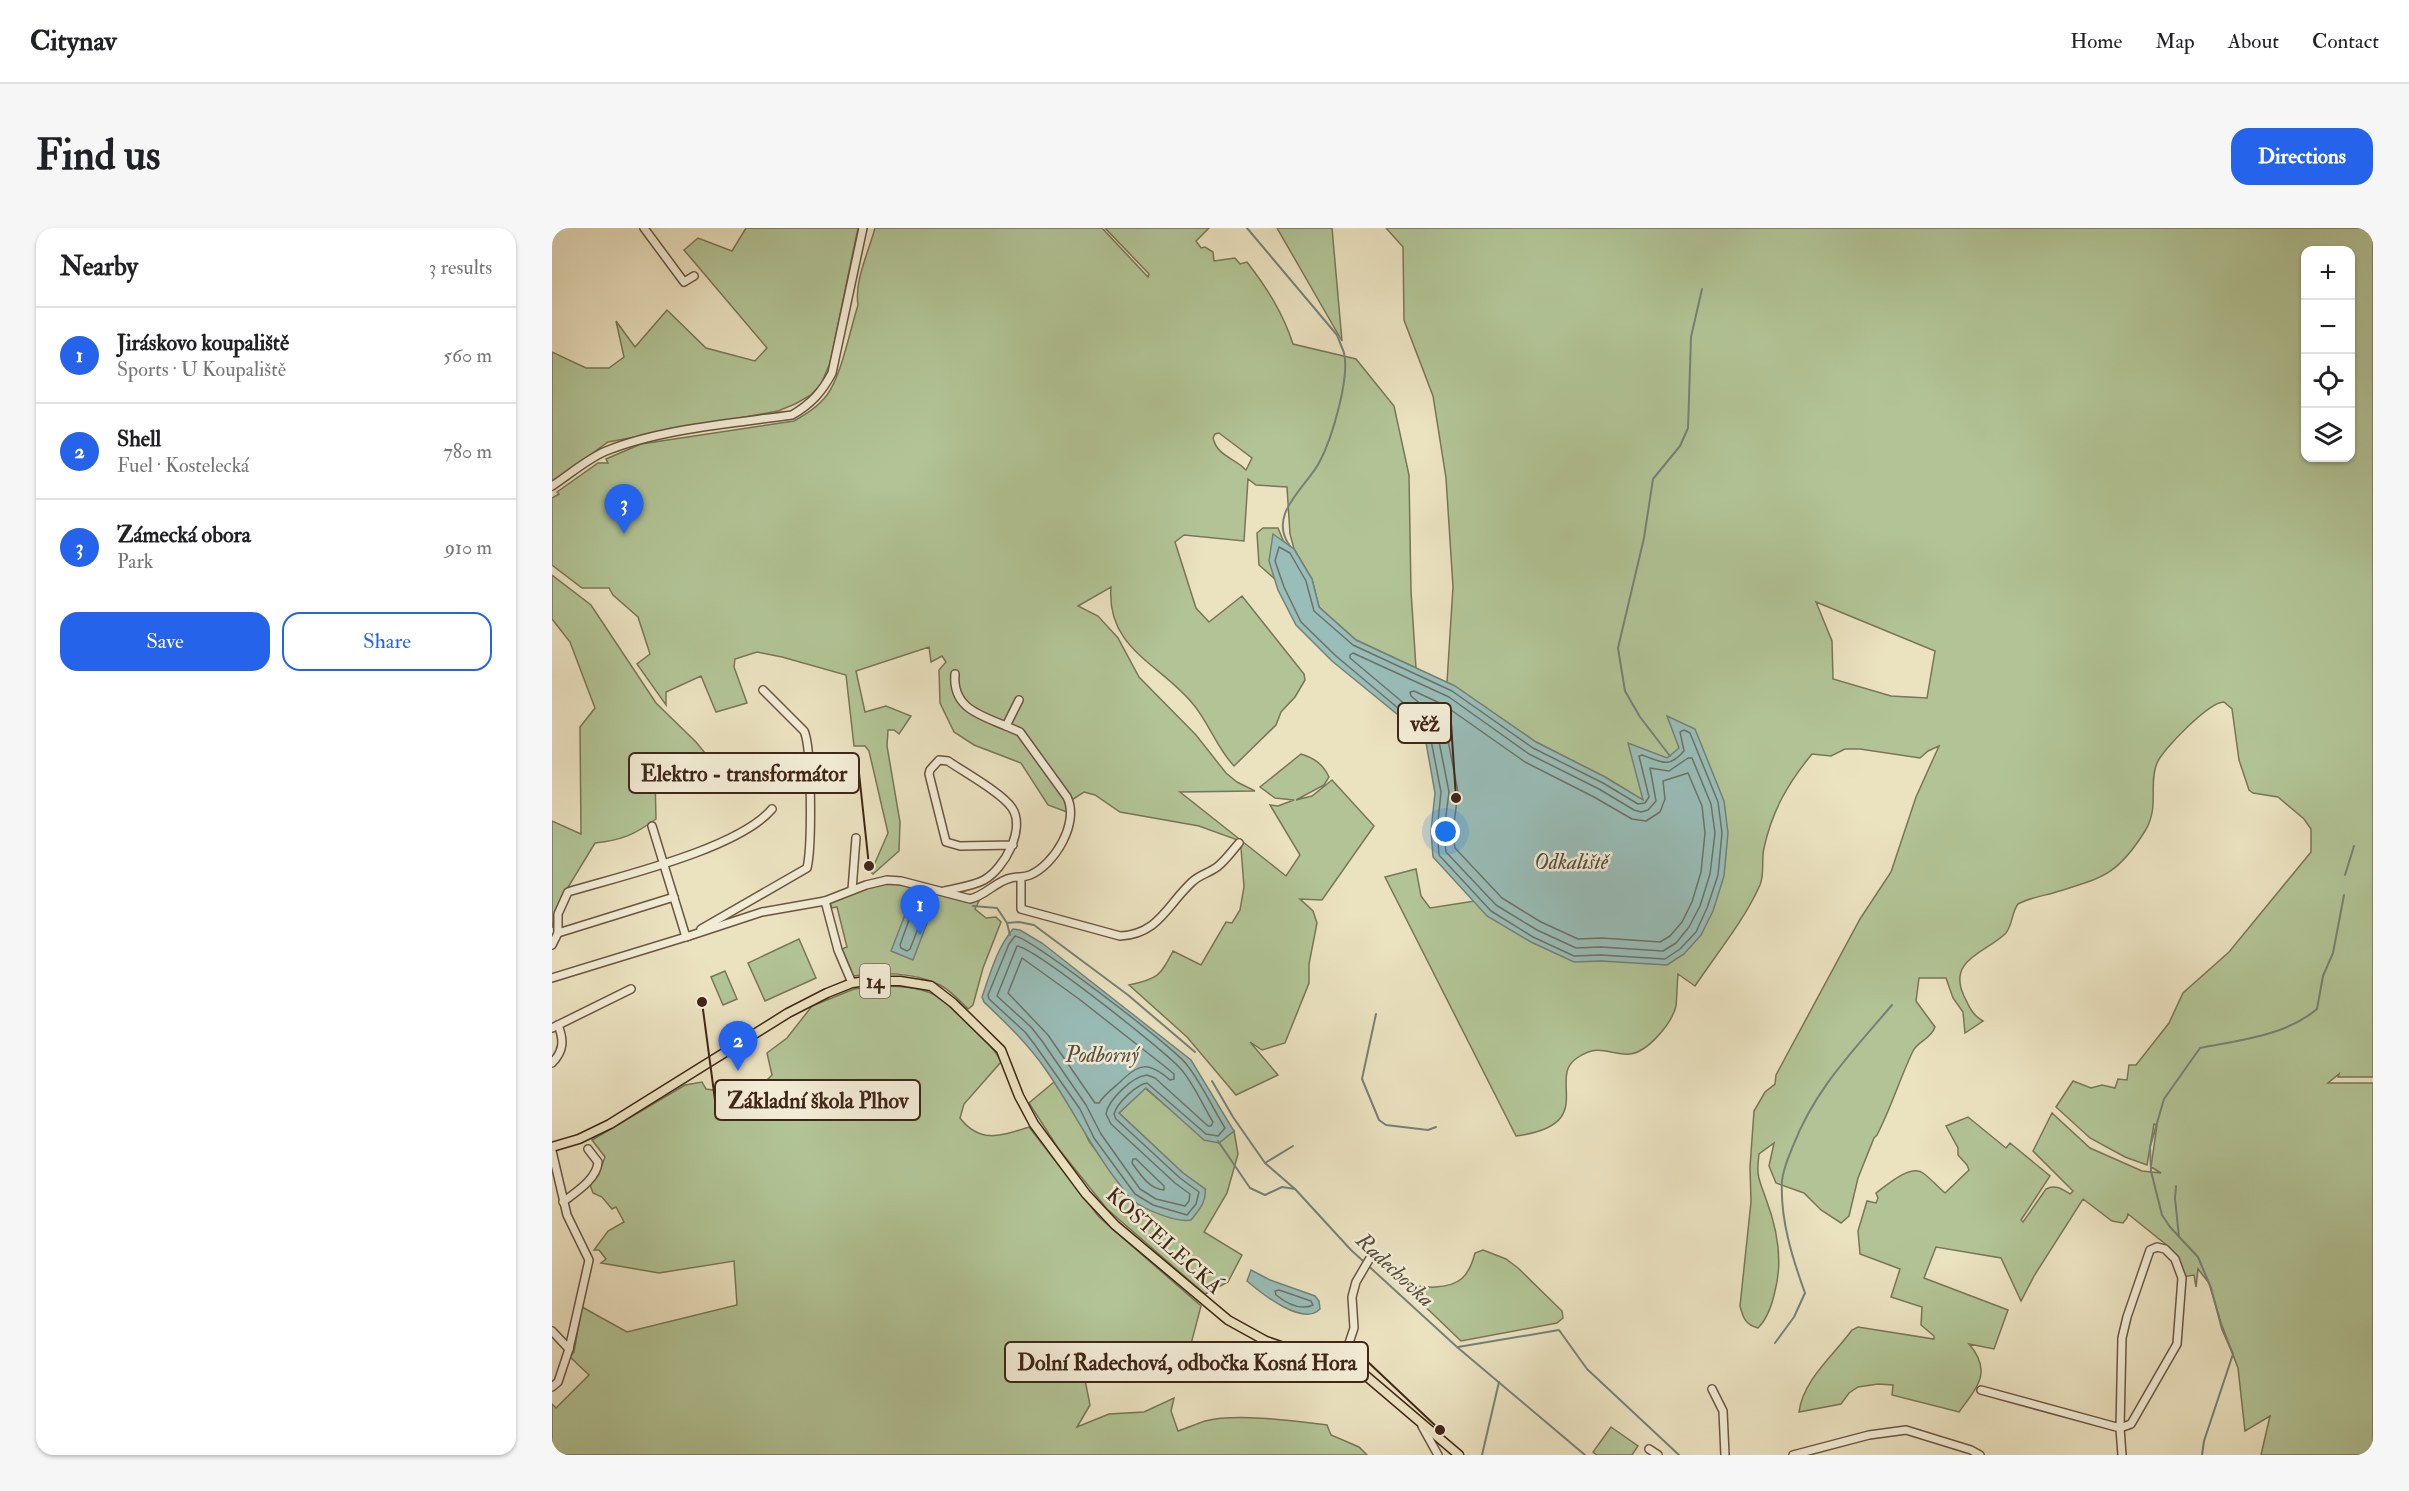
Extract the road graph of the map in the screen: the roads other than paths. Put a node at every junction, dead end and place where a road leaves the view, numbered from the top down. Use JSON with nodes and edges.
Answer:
{"nodes":[{"id":1,"x":644,"y":228,"type":"edge"},
{"id":2,"x":863,"y":228,"type":"edge"},
{"id":3,"x":694,"y":276,"type":"dead end"},
{"id":4,"x":554,"y":484,"type":"edge"},
{"id":5,"x":955,"y":674,"type":"dead end"},
{"id":6,"x":763,"y":690,"type":"dead end"},
{"id":7,"x":1019,"y":700,"type":"dead end"},
{"id":8,"x":1006,"y":726,"type":"junction"},
{"id":9,"x":772,"y":809,"type":"dead end"},
{"id":10,"x":652,"y":826,"type":"dead end"},
{"id":11,"x":856,"y":837,"type":"dead end"},
{"id":12,"x":1239,"y":843,"type":"dead end"},
{"id":13,"x":1013,"y":845,"type":"junction"},
{"id":14,"x":664,"y":863,"type":"junction"},
{"id":15,"x":1021,"y":878,"type":"junction"},
{"id":16,"x":852,"y":890,"type":"junction"},
{"id":17,"x":942,"y":892,"type":"junction"},
{"id":18,"x":674,"y":897,"type":"junction"},
{"id":19,"x":825,"y":901,"type":"junction"},
{"id":20,"x":558,"y":933,"type":"junction"},
{"id":21,"x":686,"y":937,"type":"junction"},
{"id":22,"x":552,"y":945,"type":"edge"},
{"id":23,"x":552,"y":978,"type":"edge"},
{"id":24,"x":852,"y":983,"type":"junction"},
{"id":25,"x":631,"y":989,"type":"dead end"},
{"id":26,"x":555,"y":1027,"type":"edge"},
{"id":27,"x":552,"y":1063,"type":"edge"},
{"id":28,"x":552,"y":1149,"type":"edge"},
{"id":29,"x":588,"y":1149,"type":"dead end"},
{"id":30,"x":563,"y":1202,"type":"junction"},
{"id":31,"x":1369,"y":1259,"type":"dead end"},
{"id":32,"x":552,"y":1331,"type":"edge"},
{"id":33,"x":569,"y":1348,"type":"junction"},
{"id":34,"x":1345,"y":1367,"type":"junction"},
{"id":35,"x":552,"y":1387,"type":"edge"},
{"id":36,"x":1712,"y":1389,"type":"dead end"},
{"id":37,"x":1981,"y":1390,"type":"dead end"},
{"id":38,"x":1419,"y":1420,"type":"junction"},
{"id":39,"x":2120,"y":1428,"type":"junction"},
{"id":40,"x":1649,"y":1449,"type":"dead end"},
{"id":41,"x":1438,"y":1455,"type":"edge"},
{"id":42,"x":1459,"y":1455,"type":"edge"},
{"id":43,"x":1658,"y":1455,"type":"edge"},
{"id":44,"x":1725,"y":1455,"type":"edge"},
{"id":45,"x":1793,"y":1455,"type":"edge"},
{"id":46,"x":1980,"y":1455,"type":"edge"},
{"id":47,"x":2122,"y":1455,"type":"edge"}],
"edges":[{"from":1,"to":3,"type":"street"},
{"from":2,"to":4,"type":"street"},
{"from":5,"to":8,"type":"street"},
{"from":6,"to":21,"type":"street"},
{"from":7,"to":8,"type":"street"},
{"from":8,"to":15,"type":"street"},
{"from":9,"to":14,"type":"street"},
{"from":10,"to":14,"type":"street"},
{"from":11,"to":16,"type":"street"},
{"from":12,"to":15,"type":"street"},
{"from":13,"to":13,"type":"street"},
{"from":13,"to":17,"type":"street"},
{"from":14,"to":18,"type":"street"},
{"from":14,"to":20,"type":"street"},
{"from":15,"to":17,"type":"street"},
{"from":16,"to":17,"type":"street"},
{"from":16,"to":19,"type":"street"},
{"from":18,"to":20,"type":"street"},
{"from":18,"to":21,"type":"street"},
{"from":19,"to":21,"type":"street"},
{"from":19,"to":24,"type":"street"},
{"from":20,"to":22,"type":"street"},
{"from":21,"to":23,"type":"street"},
{"from":24,"to":28,"type":"main road","name":"KOSTELECKÁ","number":"14"},
{"from":24,"to":34,"type":"main road","name":"KOSTELECKÁ","number":"14"},
{"from":25,"to":26,"type":"street"},
{"from":26,"to":27,"type":"street"},
{"from":28,"to":30,"type":"street"},
{"from":29,"to":30,"type":"street"},
{"from":30,"to":33,"type":"street"},
{"from":31,"to":34,"type":"street"},
{"from":32,"to":33,"type":"street"},
{"from":33,"to":35,"type":"street"},
{"from":34,"to":38,"type":"main road","number":"14"},
{"from":36,"to":44,"type":"street"},
{"from":37,"to":39,"type":"street"},
{"from":38,"to":41,"type":"street"},
{"from":38,"to":42,"type":"main road","number":"14"},
{"from":39,"to":39,"type":"street"},
{"from":39,"to":47,"type":"street"},
{"from":40,"to":43,"type":"street"},
{"from":45,"to":46,"type":"street"}]}
